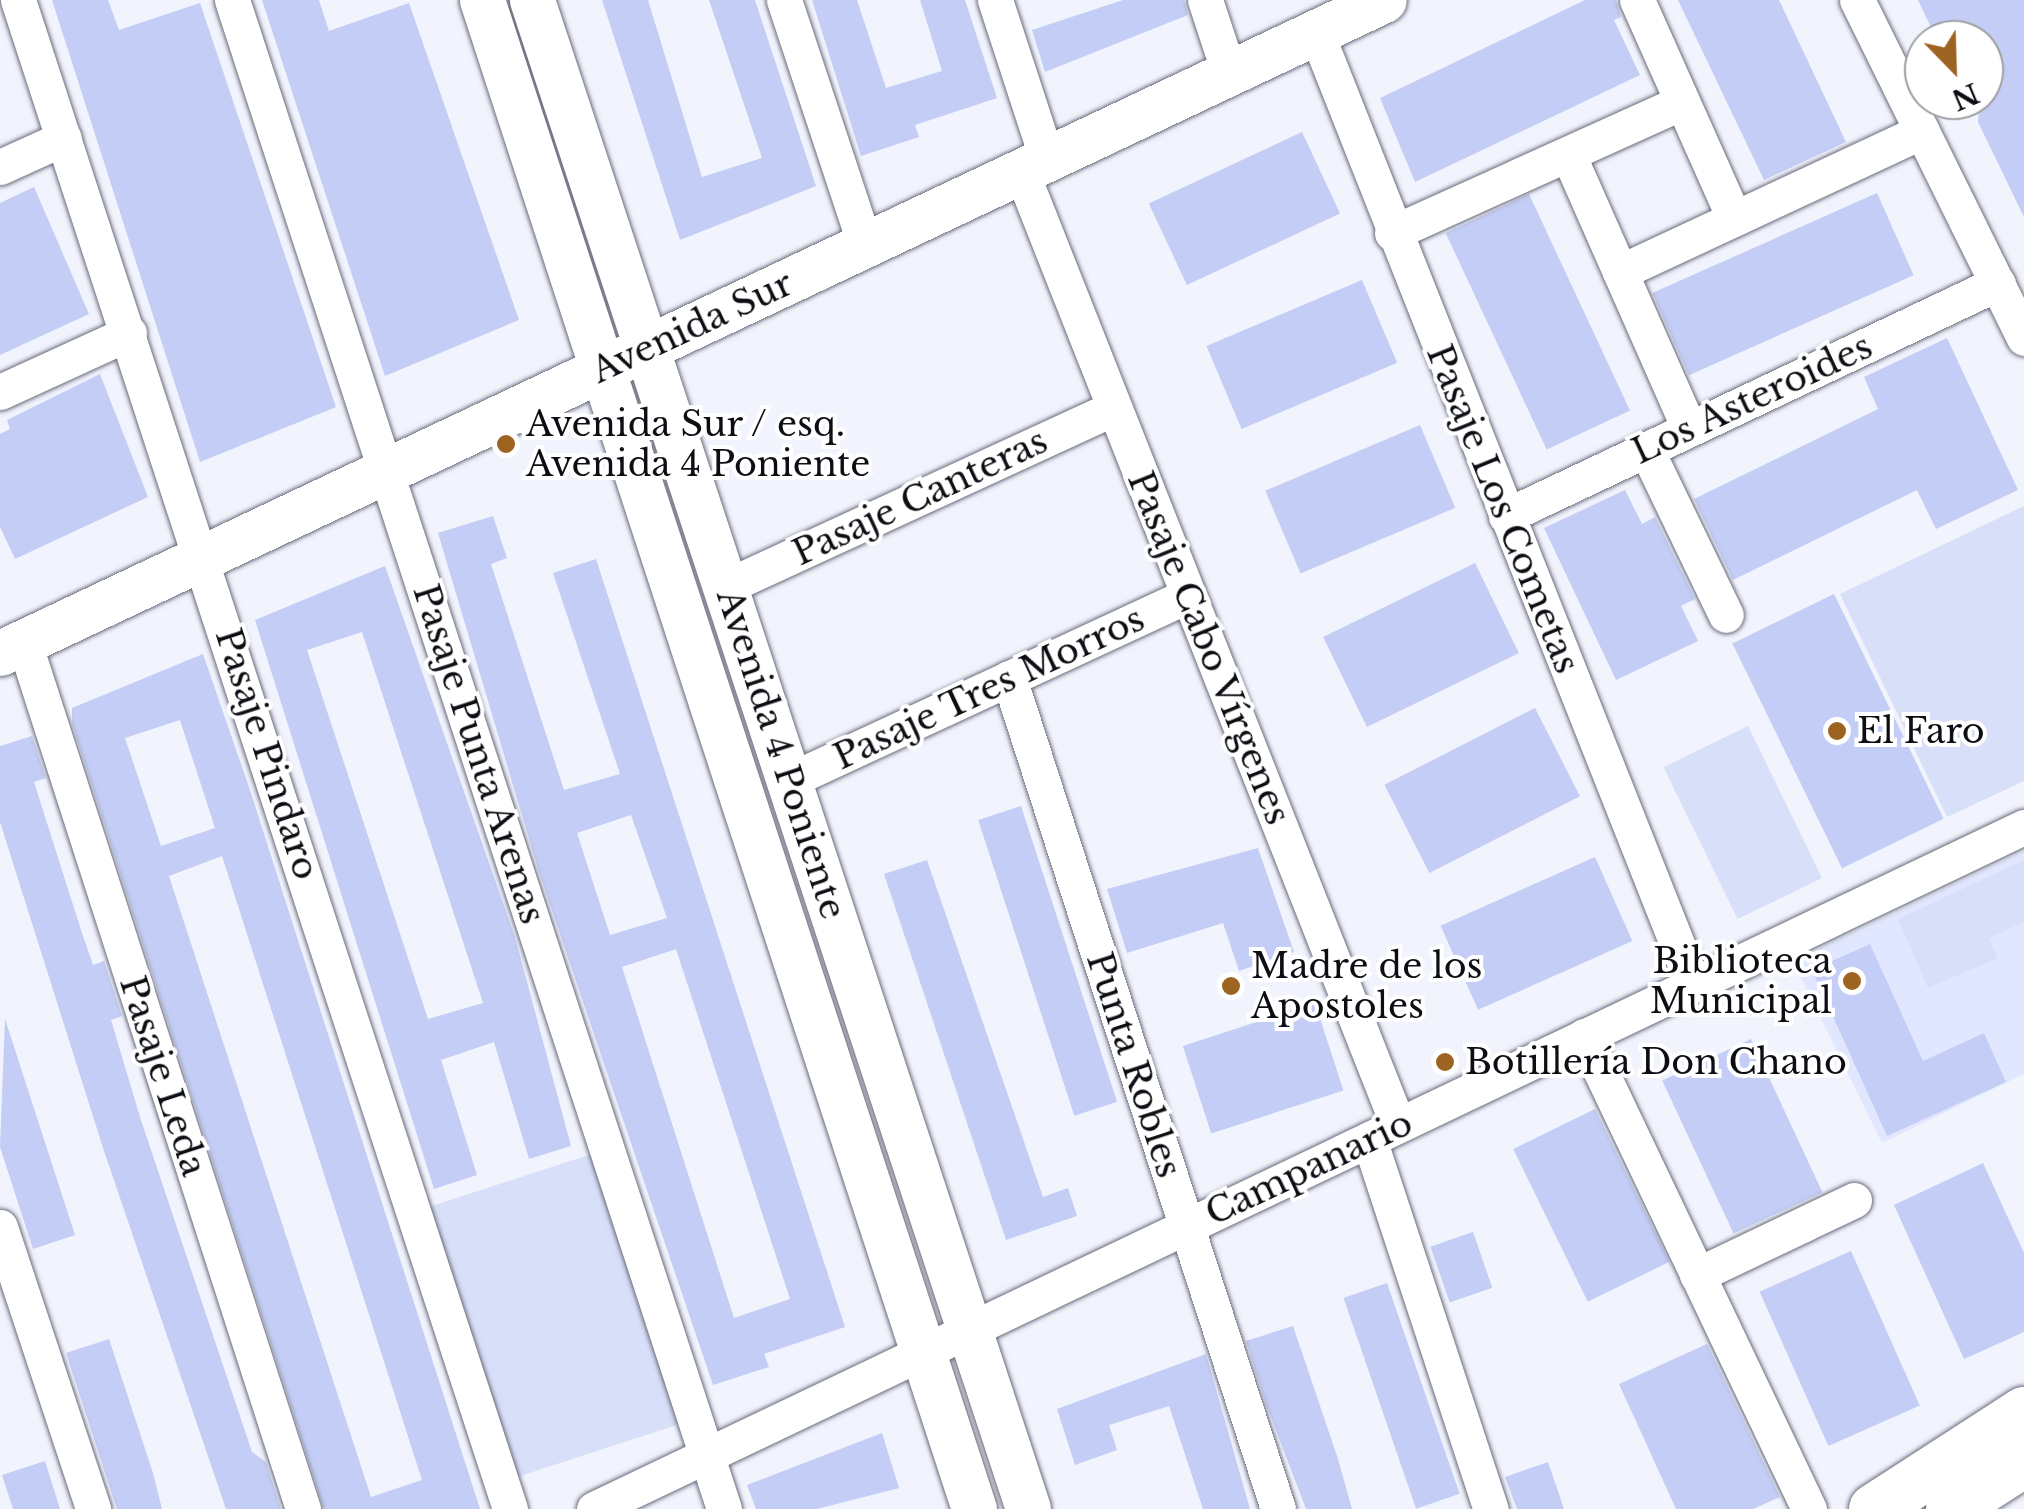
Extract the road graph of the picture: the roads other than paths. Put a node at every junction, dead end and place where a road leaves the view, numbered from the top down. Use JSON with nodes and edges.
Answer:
{"nodes":[{"id":1,"x":18,"y":0,"type":"edge"},
{"id":2,"x":232,"y":0,"type":"edge"},
{"id":3,"x":482,"y":0,"type":"edge"},
{"id":4,"x":532,"y":0,"type":"edge"},
{"id":5,"x":784,"y":0,"type":"edge"},
{"id":6,"x":995,"y":0,"type":"edge"},
{"id":7,"x":1205,"y":0,"type":"edge"},
{"id":8,"x":1384,"y":0,"type":"edge"},
{"id":9,"x":1637,"y":0,"type":"edge"},
{"id":10,"x":1857,"y":0,"type":"edge"},
{"id":11,"x":1316,"y":32,"type":"junction"},
{"id":12,"x":1229,"y":73,"type":"junction"},
{"id":13,"x":1680,"y":103,"type":"junction"},
{"id":14,"x":1922,"y":130,"type":"junction"},
{"id":15,"x":64,"y":138,"type":"junction"},
{"id":16,"x":1568,"y":154,"type":"junction"},
{"id":17,"x":1034,"y":165,"type":"junction"},
{"id":18,"x":0,"y":167,"type":"edge"},
{"id":19,"x":1734,"y":218,"type":"junction"},
{"id":20,"x":1392,"y":233,"type":"junction"},
{"id":21,"x":865,"y":245,"type":"junction"},
{"id":22,"x":1620,"y":272,"type":"junction"},
{"id":23,"x":1998,"y":283,"type":"junction"},
{"id":24,"x":129,"y":333,"type":"junction"},
{"id":25,"x":2024,"y":338,"type":"edge"},
{"id":26,"x":648,"y":348,"type":"junction"},
{"id":27,"x":603,"y":368,"type":"junction"},
{"id":28,"x":0,"y":392,"type":"edge"},
{"id":29,"x":1114,"y":408,"type":"junction"},
{"id":30,"x":1690,"y":428,"type":"junction"},
{"id":31,"x":1646,"y":448,"type":"junction"},
{"id":32,"x":387,"y":471,"type":"junction"},
{"id":33,"x":1506,"y":516,"type":"junction"},
{"id":34,"x":204,"y":557,"type":"junction"},
{"id":35,"x":726,"y":586,"type":"junction"},
{"id":36,"x":1188,"y":595,"type":"junction"},
{"id":37,"x":1726,"y":615,"type":"dead end"},
{"id":38,"x":12,"y":648,"type":"edge"},
{"id":39,"x":1009,"y":678,"type":"junction"},
{"id":40,"x":790,"y":780,"type":"junction"},
{"id":41,"x":2024,"y":827,"type":"edge"},
{"id":42,"x":1694,"y":984,"type":"junction"},
{"id":43,"x":1584,"y":1036,"type":"junction"},
{"id":44,"x":1383,"y":1132,"type":"junction"},
{"id":45,"x":1854,"y":1200,"type":"dead end"},
{"id":46,"x":1186,"y":1226,"type":"junction"},
{"id":47,"x":0,"y":1227,"type":"edge"},
{"id":48,"x":1697,"y":1275,"type":"junction"},
{"id":49,"x":969,"y":1330,"type":"junction"},
{"id":50,"x":923,"y":1352,"type":"junction"},
{"id":51,"x":2024,"y":1412,"type":"edge"},
{"id":52,"x":706,"y":1455,"type":"junction"},
{"id":53,"x":2024,"y":1462,"type":"edge"},
{"id":54,"x":93,"y":1509,"type":"edge"},
{"id":55,"x":303,"y":1509,"type":"edge"},
{"id":56,"x":510,"y":1509,"type":"edge"},
{"id":57,"x":594,"y":1509,"type":"edge"},
{"id":58,"x":724,"y":1509,"type":"edge"},
{"id":59,"x":974,"y":1509,"type":"edge"},
{"id":60,"x":1028,"y":1509,"type":"edge"},
{"id":61,"x":1278,"y":1509,"type":"edge"},
{"id":62,"x":1490,"y":1509,"type":"edge"},
{"id":63,"x":1809,"y":1509,"type":"edge"},
{"id":64,"x":1874,"y":1509,"type":"edge"},
{"id":65,"x":1951,"y":1509,"type":"edge"}],
"edges":[{"from":1,"to":15,"type":"street","name":"Pasaje Pindaro"},
{"from":2,"to":32,"type":"street","name":"Pasaje Punta Arenas"},
{"from":3,"to":27,"type":"street","name":"Avenida 4 Poniente"},
{"from":4,"to":26,"type":"street","name":"Avenida 4 Poniente"},
{"from":5,"to":21,"type":"street"},
{"from":6,"to":17,"type":"street","name":"Pasaje Cabo Vírgenes"},
{"from":7,"to":12,"type":"street"},
{"from":8,"to":11,"type":"street","name":"Avenida Sur"},
{"from":9,"to":13,"type":"street"},
{"from":10,"to":14,"type":"street"},
{"from":11,"to":12,"type":"street","name":"Avenida Sur"},
{"from":11,"to":20,"type":"street","name":"Pasaje Los Cometas"},
{"from":12,"to":17,"type":"street","name":"Avenida Sur"},
{"from":13,"to":16,"type":"street"},
{"from":13,"to":19,"type":"street"},
{"from":14,"to":19,"type":"street"},
{"from":14,"to":23,"type":"street"},
{"from":15,"to":18,"type":"street"},
{"from":15,"to":24,"type":"street","name":"Pasaje Pindaro"},
{"from":16,"to":20,"type":"street"},
{"from":16,"to":22,"type":"street"},
{"from":17,"to":21,"type":"street","name":"Avenida Sur"},
{"from":17,"to":29,"type":"street","name":"Pasaje Cabo Vírgenes"},
{"from":19,"to":22,"type":"street"},
{"from":20,"to":33,"type":"street","name":"Pasaje Los Cometas"},
{"from":21,"to":26,"type":"street","name":"Avenida Sur"},
{"from":22,"to":30,"type":"street"},
{"from":23,"to":25,"type":"street"},
{"from":23,"to":30,"type":"street","name":"Los Asteroides"},
{"from":24,"to":28,"type":"street"},
{"from":24,"to":34,"type":"street","name":"Pasaje Pindaro"},
{"from":26,"to":27,"type":"street","name":"Avenida Sur"},
{"from":26,"to":35,"type":"street","name":"Avenida 4 Poniente"},
{"from":27,"to":32,"type":"street","name":"Avenida Sur"},
{"from":27,"to":50,"type":"street","name":"Avenida 4 Poniente"},
{"from":29,"to":35,"type":"street","name":"Pasaje Canteras"},
{"from":29,"to":36,"type":"street","name":"Pasaje Cabo Vírgenes"},
{"from":30,"to":31,"type":"street","name":"Los Asteroides"},
{"from":31,"to":33,"type":"street","name":"Los Asteroides"},
{"from":31,"to":37,"type":"street"},
{"from":32,"to":34,"type":"street","name":"Avenida Sur"},
{"from":32,"to":52,"type":"street","name":"Pasaje Punta Arenas"},
{"from":33,"to":42,"type":"street","name":"Pasaje Los Cometas"},
{"from":34,"to":38,"type":"street","name":"Avenida Sur"},
{"from":34,"to":56,"type":"street","name":"Pasaje Pindaro"},
{"from":35,"to":40,"type":"street","name":"Avenida 4 Poniente"},
{"from":36,"to":39,"type":"street","name":"Pasaje Tres Morros"},
{"from":36,"to":44,"type":"street","name":"Pasaje Cabo Vírgenes"},
{"from":38,"to":55,"type":"street","name":"Pasaje Leda"},
{"from":39,"to":40,"type":"street","name":"Pasaje Tres Morros"},
{"from":39,"to":46,"type":"street","name":"Punta Robles"},
{"from":40,"to":49,"type":"street","name":"Avenida 4 Poniente"},
{"from":41,"to":42,"type":"street","name":"Campanario"},
{"from":42,"to":43,"type":"street","name":"Campanario"},
{"from":43,"to":44,"type":"street","name":"Campanario"},
{"from":43,"to":48,"type":"street"},
{"from":44,"to":46,"type":"street","name":"Campanario"},
{"from":44,"to":62,"type":"street","name":"Pasaje Cabo Vírgenes"},
{"from":45,"to":48,"type":"street"},
{"from":46,"to":49,"type":"street","name":"Campanario"},
{"from":46,"to":61,"type":"street","name":"Punta Robles"},
{"from":47,"to":54,"type":"street"},
{"from":48,"to":63,"type":"street"},
{"from":49,"to":50,"type":"street","name":"Campanario"},
{"from":49,"to":60,"type":"street","name":"Avenida 4 Poniente"},
{"from":50,"to":52,"type":"street","name":"Campanario"},
{"from":50,"to":59,"type":"street","name":"Avenida 4 Poniente"},
{"from":51,"to":64,"type":"main road"},
{"from":52,"to":57,"type":"street","name":"Campanario"},
{"from":52,"to":58,"type":"street","name":"Pasaje Punta Arenas"},
{"from":53,"to":65,"type":"main road"}]}
